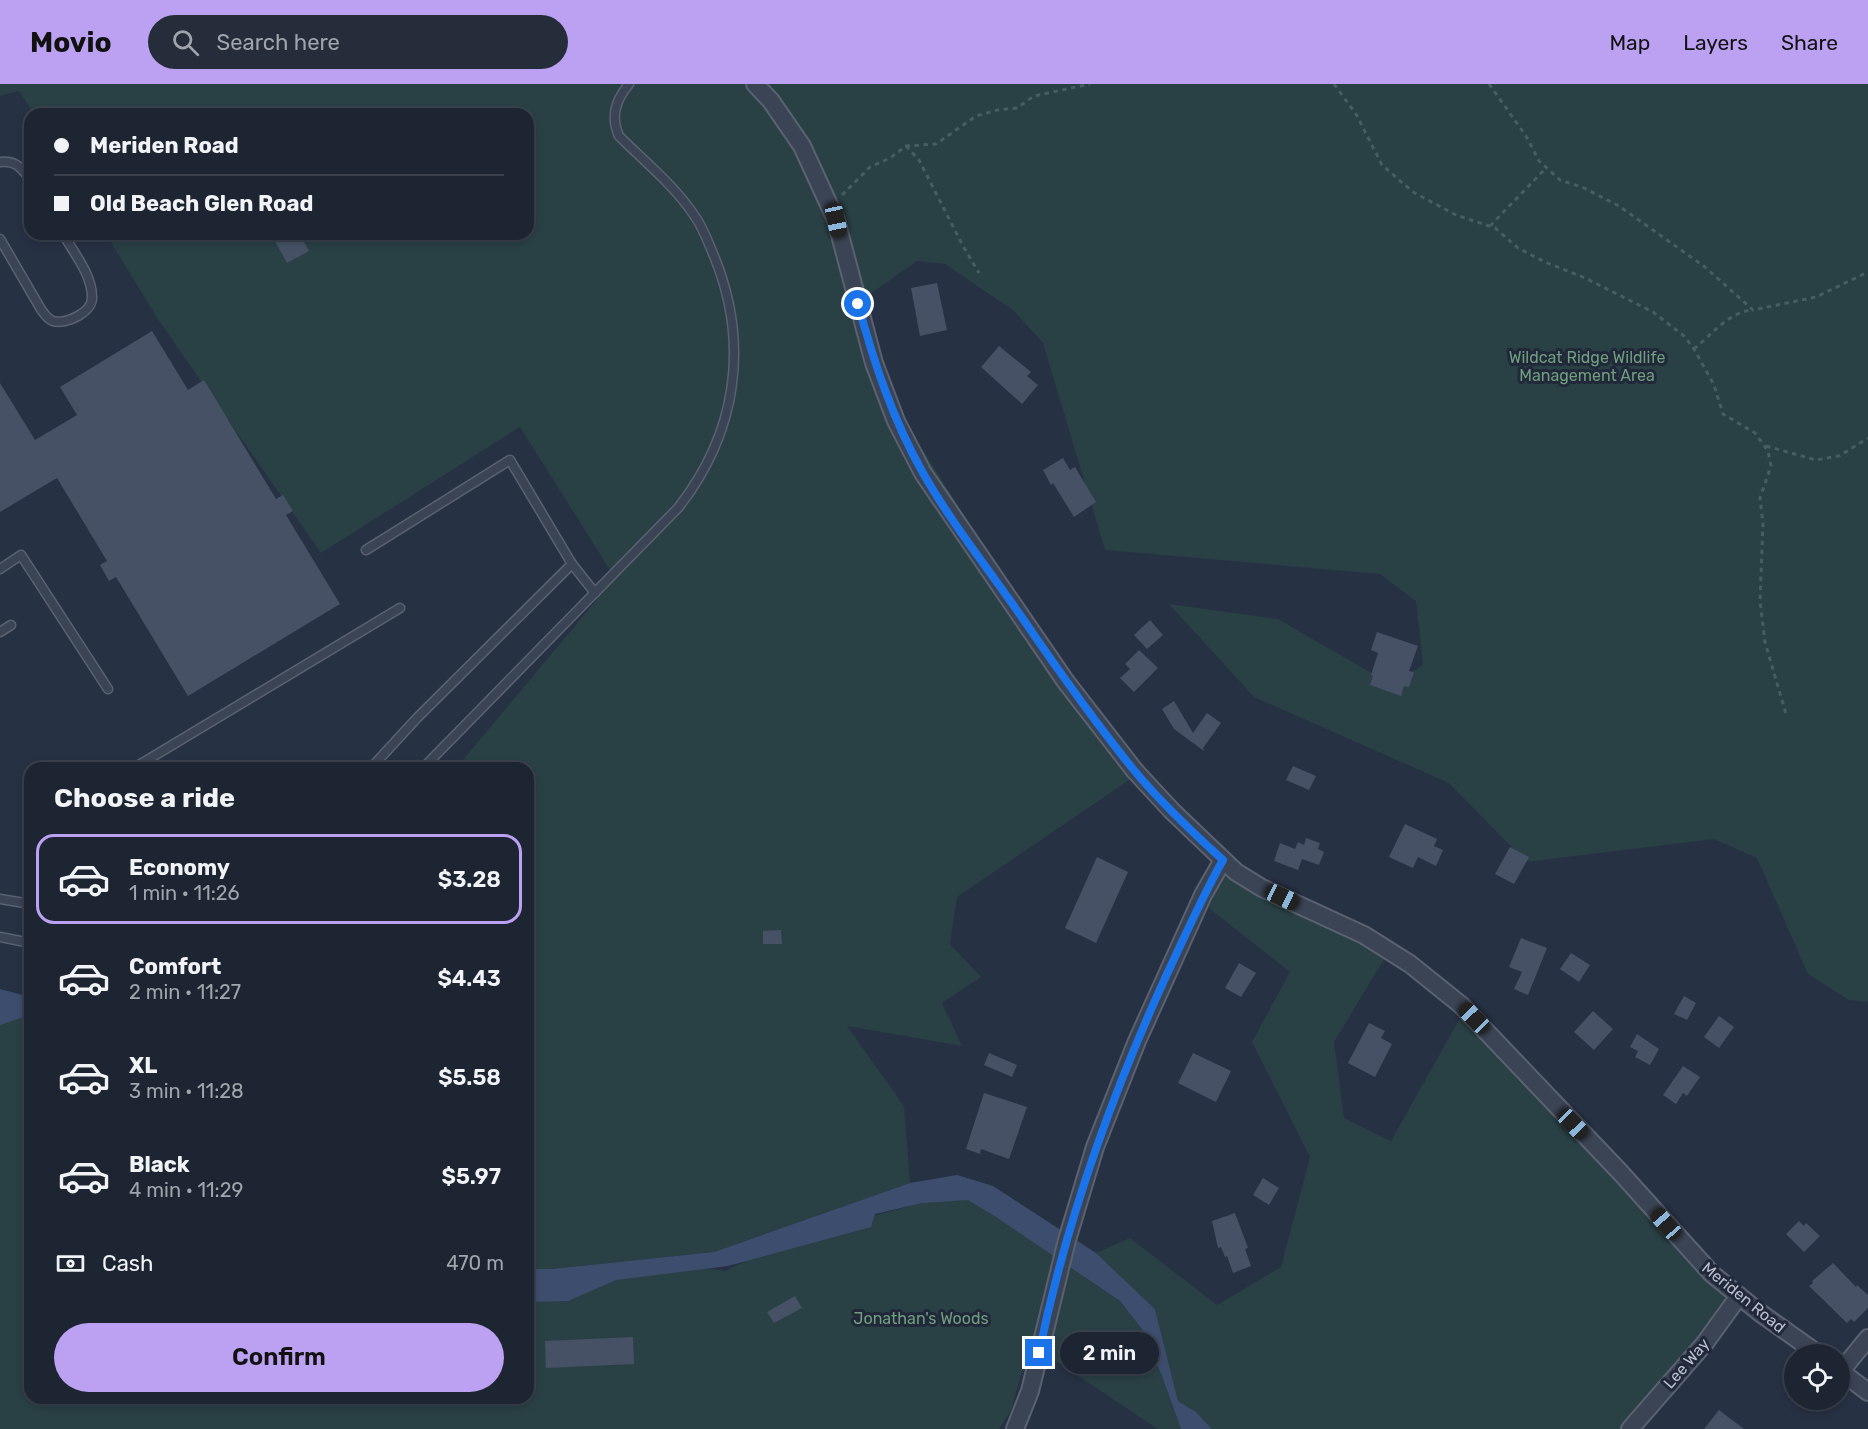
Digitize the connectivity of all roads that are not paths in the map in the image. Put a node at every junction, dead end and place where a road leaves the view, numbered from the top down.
1 (629, 84) edge
2 (755, 84) edge
3 (0, 162) edge
4 (24, 171) edge
5 (0, 239) edge
6 (66, 240) edge
7 (366, 550) dead end
8 (572, 564) junction
9 (0, 569) edge
10 (595, 592) junction
11 (400, 608) dead end
12 (11, 625) dead end
13 (0, 632) edge
14 (108, 688) dead end
15 (144, 762) edge
16 (376, 762) edge
17 (429, 762) edge
18 (1223, 860) junction
19 (0, 899) edge
20 (24, 903) edge
21 (0, 937) edge
22 (24, 942) edge
23 (1738, 1296) junction
24 (1868, 1338) edge
25 (1804, 1344) edge
26 (1850, 1359) edge
27 (1850, 1378) edge
28 (1868, 1392) edge
29 (1015, 1429) edge
30 (1630, 1429) edge

1 - 10 lane
2 - 18 street, Meriden Road
3 - 4 lane
5 - 6 lane
7 - 8 lane
8 - 10 lane
8 - 16 lane
9 - 14 lane
10 - 17 lane
11 - 15 lane
12 - 13 lane
18 - 23 street, Meriden Road
18 - 29 street
19 - 20 lane
21 - 22 lane
23 - 25 street, Meriden Road
23 - 30 street, Lee Way
24 - 26 street
27 - 28 street

